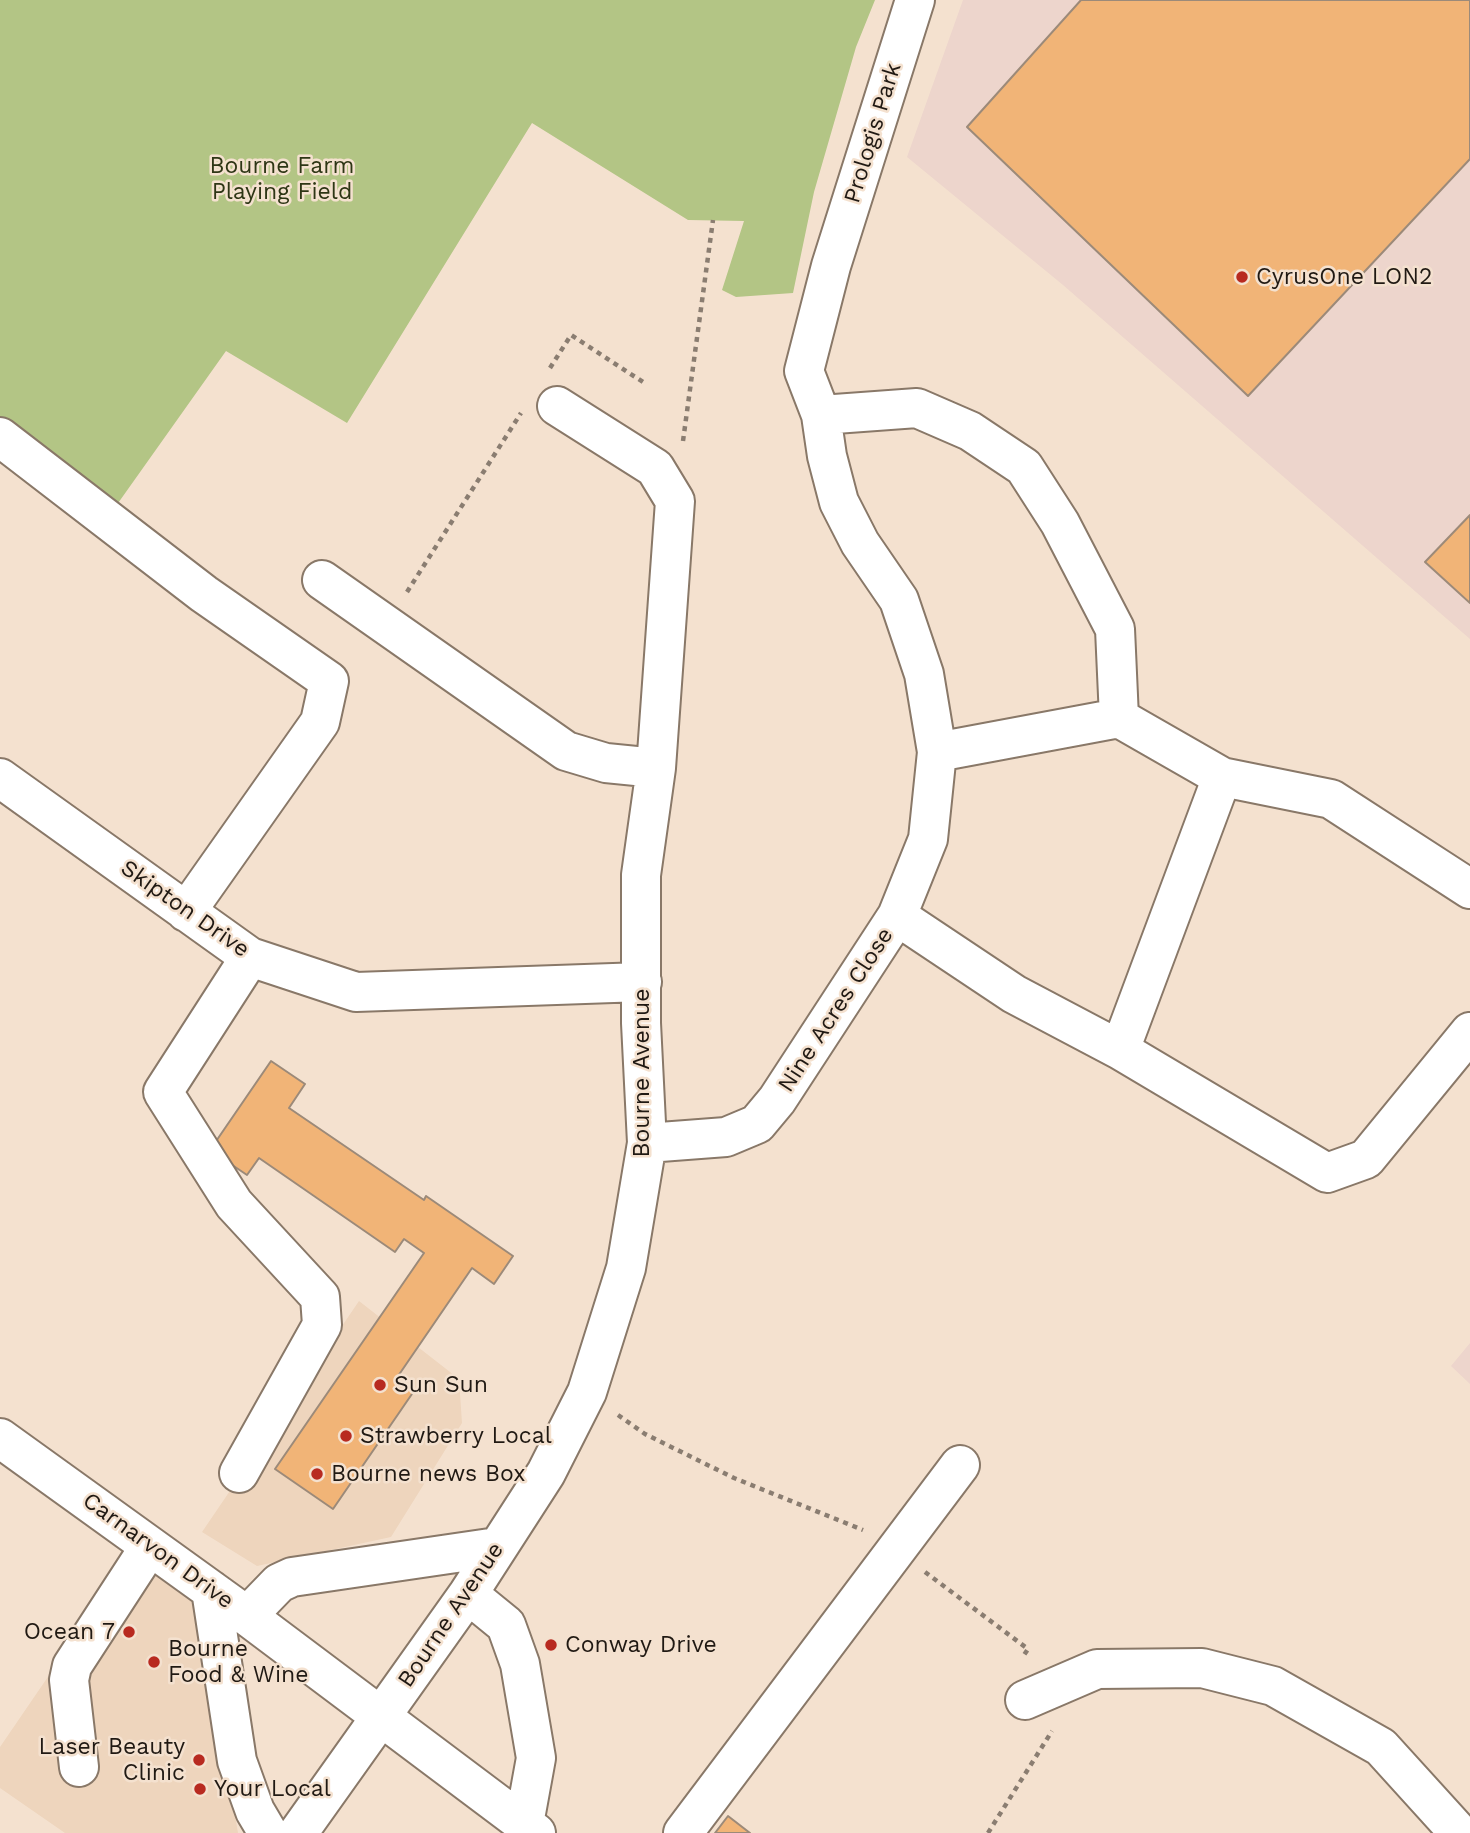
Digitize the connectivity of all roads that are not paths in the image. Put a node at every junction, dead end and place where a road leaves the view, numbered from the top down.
1 (915, 0) edge
2 (542, 405) road end
3 (821, 415) junction
4 (0, 437) edge
5 (322, 580) dead end
6 (1119, 718) junction
7 (656, 768) junction
8 (936, 768) junction
9 (1222, 777) junction
10 (0, 778) edge
11 (1470, 889) edge
12 (186, 912) junction
13 (897, 916) junction
14 (250, 957) junction
15 (642, 982) junction
16 (1470, 1032) edge
17 (1121, 1050) junction
18 (647, 1143) junction
19 (0, 1438) edge
20 (960, 1465) dead end
21 (239, 1473) dead end
22 (150, 1546) junction
23 (497, 1548) junction
24 (211, 1590) junction
25 (468, 1594) junction
26 (247, 1616) junction
27 (1025, 1700) dead end
28 (382, 1717) junction
29 (79, 1767) dead end
30 (519, 1830) edge
31 (268, 1833) edge
32 (298, 1833) edge
33 (684, 1833) edge
34 (1459, 1833) edge

1 - 3 street, Prologis Park
2 - 7 street, Bourne Avenue
3 - 6 street
3 - 8 street, Nine Acres Close
4 - 12 street
5 - 7 street
6 - 8 street
6 - 9 street
7 - 15 street, Bourne Avenue
8 - 13 street, Nine Acres Close
9 - 11 street
9 - 17 street
10 - 12 street, Skipton Drive
12 - 14 street, Skipton Drive
13 - 17 street
13 - 18 street, Nine Acres Close
14 - 15 street, Skipton Drive
14 - 21 street
15 - 18 street, Bourne Avenue
16 - 17 street
18 - 23 street, Bourne Avenue
19 - 22 street, Carnarvon Drive
20 - 33 street
22 - 24 street, Carnarvon Drive
22 - 29 street
23 - 25 street, Bourne Avenue
23 - 26 street
24 - 26 street, Carnarvon Drive
24 - 31 street
25 - 28 street, Bourne Avenue
25 - 30 street
26 - 28 street, Carnarvon Drive
27 - 34 street
28 - 30 street
28 - 32 street, Bourne Avenue

